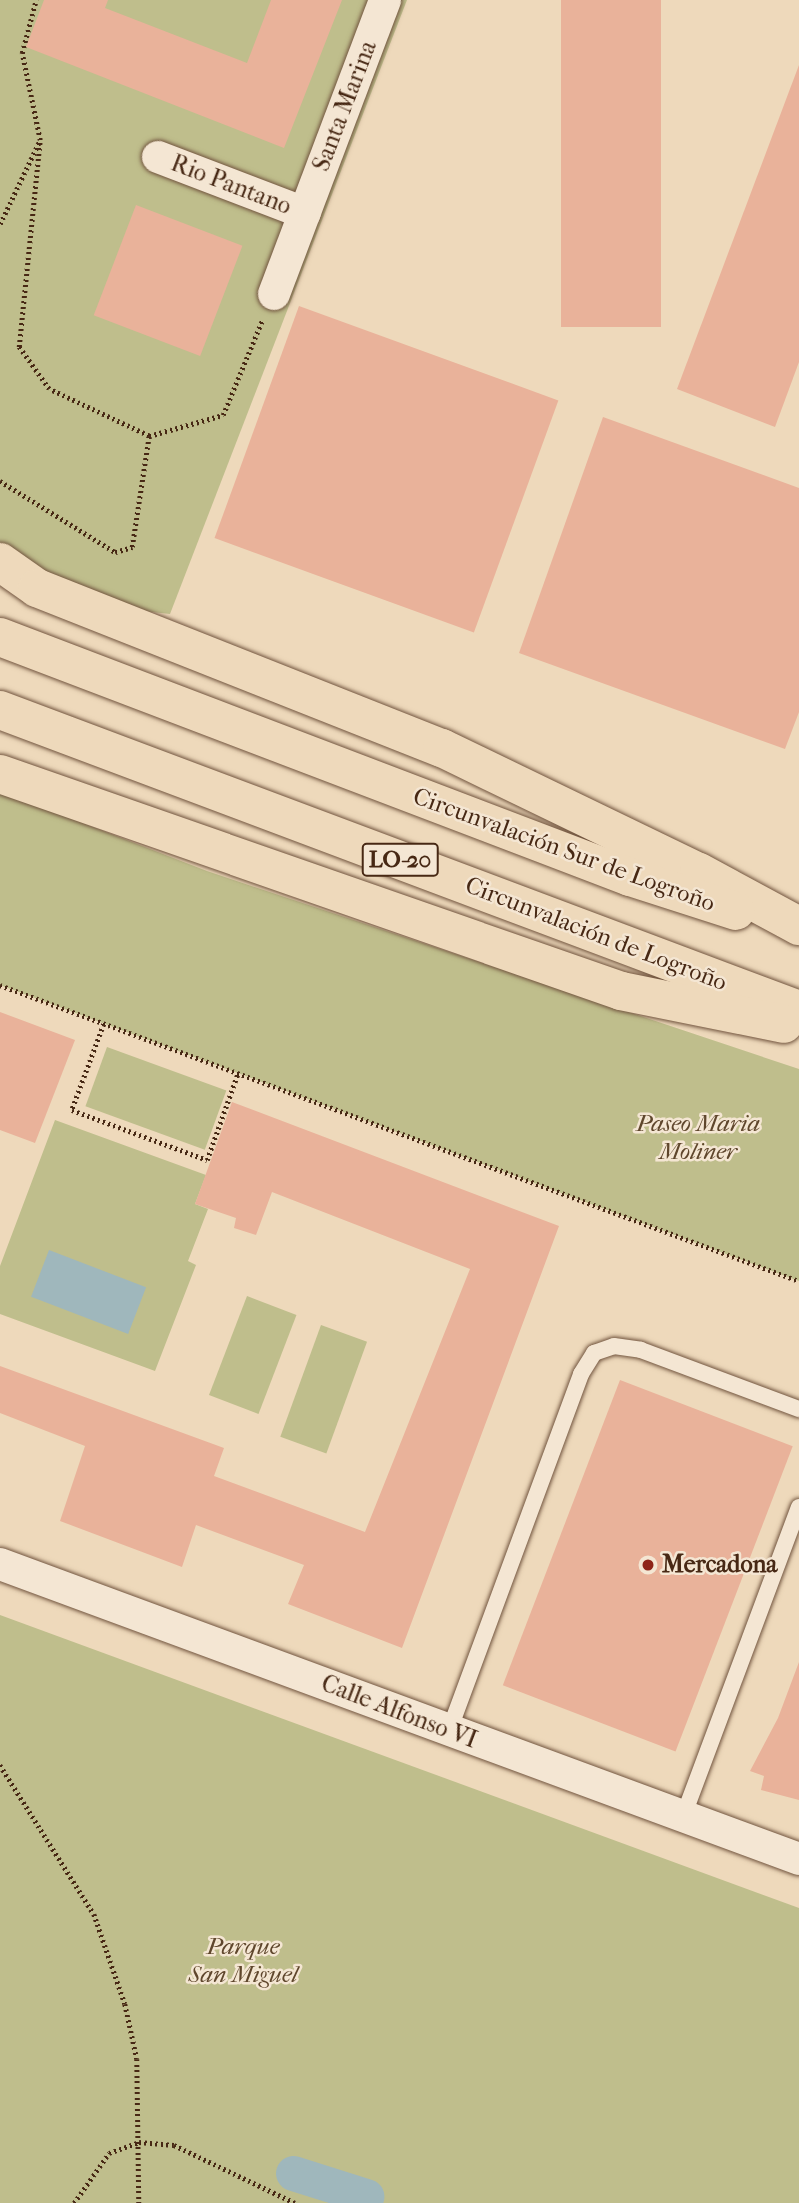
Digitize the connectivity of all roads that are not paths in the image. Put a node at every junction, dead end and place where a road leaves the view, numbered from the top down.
1 (385, 0) edge
2 (158, 157) dead end
3 (304, 213) junction
4 (274, 294) road end
5 (0, 562) edge
6 (0, 637) edge
7 (0, 710) edge
8 (0, 774) edge
9 (799, 926) edge
10 (799, 931) edge
11 (799, 1010) edge
12 (799, 1027) edge
13 (799, 1409) edge
14 (799, 1507) edge
15 (0, 1564) edge
16 (449, 1731) junction
17 (683, 1818) junction
18 (799, 1859) edge

1 - 3 street, Santa Marina
2 - 3 street, Rio Pantano
3 - 4 street, Santa Marina
5 - 9 highway
6 - 10 highway, Circunvalación Sur de Logroño / LO-20
7 - 11 highway, Circunvalación de Logroño / LO-20
8 - 12 highway
13 - 16 lane
14 - 17 lane
15 - 16 street, Calle Alfonso VI
16 - 17 street, Calle Alfonso VI
17 - 18 street, Calle Alfonso VI

